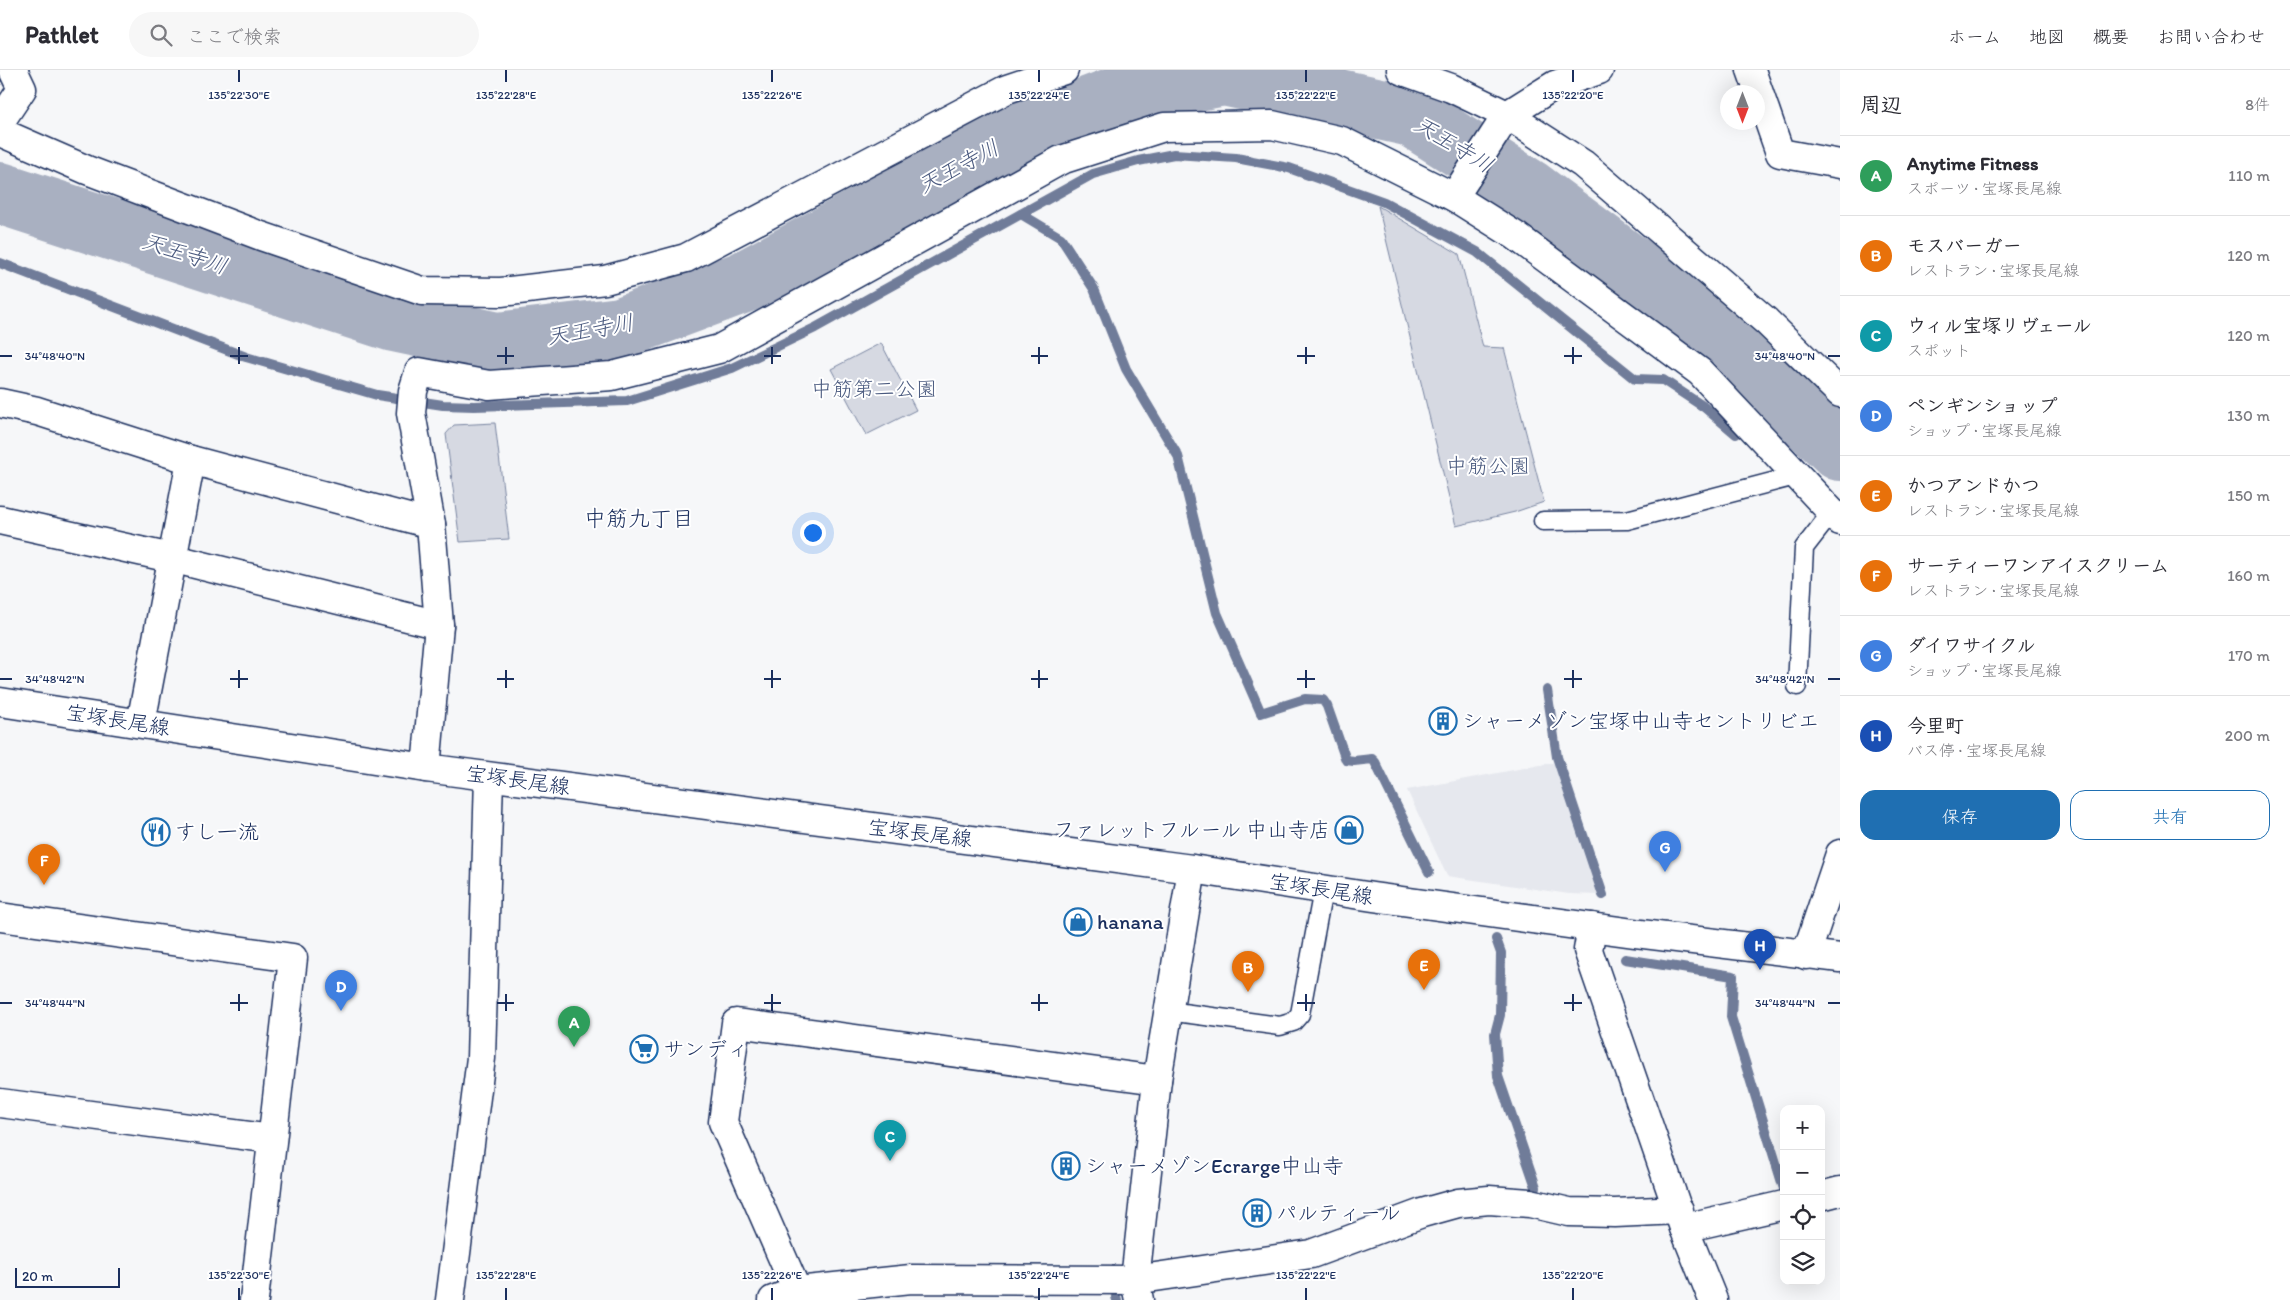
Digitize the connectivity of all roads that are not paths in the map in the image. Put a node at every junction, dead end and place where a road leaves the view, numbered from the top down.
1 (13, 70) edge
2 (1064, 70) edge
3 (1401, 70) edge
4 (1599, 70) edge
5 (1751, 70) edge
6 (0, 122) edge
7 (1502, 122) junction
8 (0, 132) edge
9 (1840, 164) edge
10 (1458, 190) junction
11 (1840, 393) edge
12 (0, 403) edge
13 (191, 460) junction
14 (1799, 476) junction
15 (1836, 516) edge
16 (0, 520) edge
17 (1543, 522) dead end
18 (431, 524) junction
19 (171, 558) junction
20 (439, 625) junction
21 (1797, 686) dead end
22 (0, 702) edge
23 (141, 723) junction
24 (426, 768) junction
25 (489, 777) junction
26 (1840, 854) edge
27 (1192, 869) junction
28 (1323, 890) junction
29 (0, 917) edge
30 (1592, 927) junction
31 (1806, 955) junction
32 (1840, 958) edge
33 (1168, 1011) junction
34 (1157, 1080) junction
35 (0, 1103) edge
36 (272, 1139) junction
37 (1840, 1191) edge
38 (1825, 1195) edge
39 (1780, 1206) edge
40 (1681, 1219) junction
41 (1137, 1290) edge
42 (785, 1295) edge
43 (254, 1300) edge
44 (450, 1300) edge
45 (1713, 1300) edge

1 - 6 street
2 - 8 street
3 - 7 street
4 - 7 street
5 - 9 street
7 - 10 street
7 - 11 street
10 - 14 street
10 - 18 street
12 - 13 street
13 - 18 street
13 - 19 street
14 - 15 street
14 - 17 lane
15 - 21 lane
16 - 19 street
18 - 20 street
19 - 20 street
19 - 23 street
20 - 24 street
22 - 23 street, 宝塚長尾線
23 - 24 street, 宝塚長尾線
24 - 25 street, 宝塚長尾線
25 - 27 street, 宝塚長尾線
25 - 44 street
26 - 31 street
27 - 28 street, 宝塚長尾線
27 - 33 street
28 - 30 street, 宝塚長尾線
28 - 33 lane
29 - 36 street
30 - 31 street, 宝塚長尾線
30 - 40 street
31 - 32 street, 宝塚長尾線
33 - 34 street
34 - 41 street
34 - 42 street
35 - 36 street
36 - 43 street
37 - 38 street
39 - 40 street
40 - 41 street
40 - 45 street
41 - 42 street

